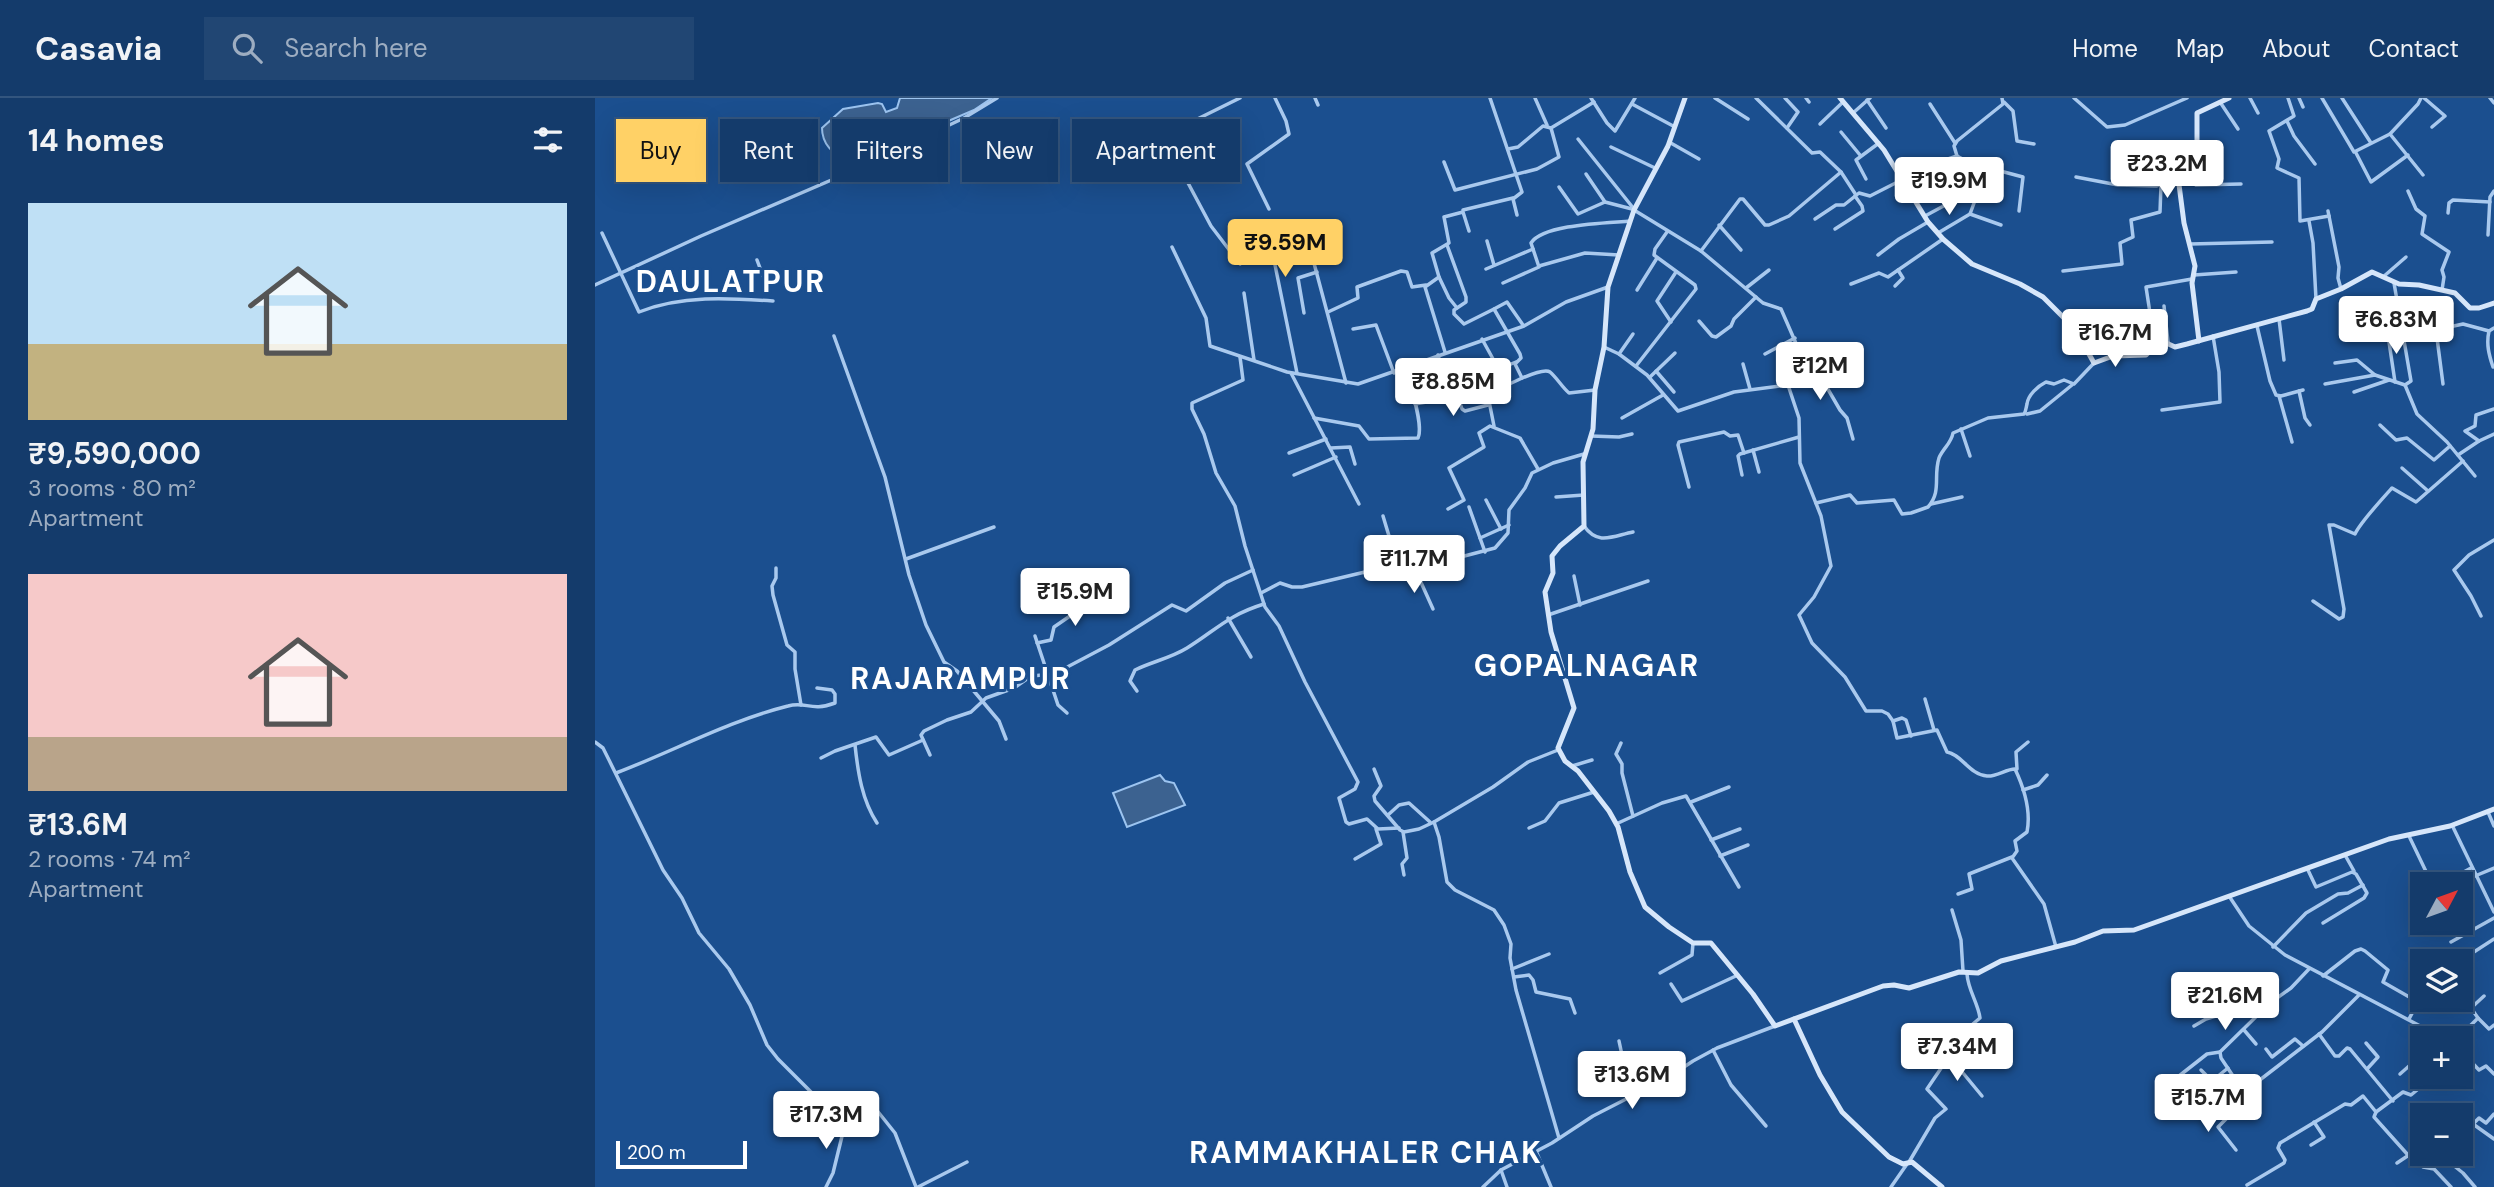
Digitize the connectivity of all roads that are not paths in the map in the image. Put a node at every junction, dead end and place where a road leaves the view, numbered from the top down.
1 (997, 98) edge
2 (1240, 98) edge
3 (1275, 98) edge
4 (1315, 98) edge
5 (1490, 98) edge
6 (1535, 98) edge
7 (1635, 98) edge
8 (1685, 98) edge
9 (1715, 98) edge
10 (1756, 98) edge
11 (1785, 98) edge
12 (2074, 98) edge
13 (2187, 98) edge
14 (2229, 98) edge
15 (2250, 98) edge
16 (2288, 98) edge
17 (2299, 98) edge
18 (2322, 98) edge
19 (2342, 98) edge
20 (2423, 98) edge
21 (2490, 98) edge
22 (1868, 99) edge
23 (1592, 100) edge
24 (1841, 100) edge
25 (2003, 100) edge
26 (2220, 102) junction
27 (2494, 103) edge
28 (1632, 104) junction
29 (1930, 104) dead end
30 (1318, 105) dead end
31 (2303, 107) dead end
32 (1853, 113) junction
33 (2258, 113) dead end
34 (1748, 118) dead end
35 (2287, 121) junction
36 (1820, 124) dead end
37 (1549, 127) junction
38 (1675, 127) junction
39 (2432, 127) dead end
40 (1787, 128) junction
41 (1886, 128) dead end
42 (2238, 129) dead end
43 (1841, 132) dead end
44 (2390, 134) junction
45 (1579, 139) dead end
46 (1669, 142) junction
47 (1879, 143) junction
48 (1955, 143) junction
49 (2034, 144) dead end
50 (2372, 144) junction
51 (1611, 147) dead end
52 (1508, 149) junction
53 (2356, 152) junction
54 (1860, 155) junction
55 (2408, 155) junction
56 (1957, 156) junction
57 (1699, 159) dead end
58 (1444, 162) dead end
59 (1970, 163) junction
60 (2315, 163) dead end
61 (1655, 168) junction
62 (2191, 169) junction
63 (1840, 172) junction
64 (2181, 172) junction
65 (1586, 174) dead end
66 (1516, 175) junction
67 (2423, 175) dead end
68 (2076, 177) dead end
69 (1903, 178) junction
70 (1866, 179) dead end
71 (2241, 184) dead end
72 (2161, 185) junction
73 (1559, 187) dead end
74 (2408, 191) dead end
75 (2494, 191) edge
76 (1856, 196) junction
77 (1962, 196) dead end
78 (1988, 196) dead end
79 (1914, 197) junction
80 (1514, 198) junction
81 (1605, 202) junction
82 (2490, 202) junction
83 (1269, 209) dead end
84 (1634, 210) junction
85 (1461, 211) junction
86 (2019, 211) dead end
87 (2448, 213) dead end
88 (1971, 214) junction
89 (1517, 215) dead end
90 (1815, 219) dead end
91 (1926, 219) junction
92 (1630, 221) junction
93 (2309, 221) junction
94 (1720, 225) junction
95 (2001, 225) dead end
96 (1835, 229) dead end
97 (1469, 231) dead end
98 (1667, 231) junction
99 (602, 233) dead end
100 (1938, 233) junction
101 (2488, 235) dead end
102 (1943, 239) junction
103 (1487, 241) dead end
104 (2272, 242) dead end
105 (2190, 244) junction
106 (1447, 245) junction
107 (1172, 247) dead end
108 (1533, 249) junction
109 (1741, 250) dead end
110 (1701, 251) junction
111 (1619, 255) junction
112 (1878, 256) dead end
113 (2406, 257) dead end
114 (1657, 258) junction
115 (757, 260) dead end
116 (1240, 264) dead end
117 (1494, 265) junction
118 (1539, 266) junction
119 (1486, 269) dead end
120 (1769, 270) dead end
121 (1898, 270) junction
122 (2063, 271) dead end
123 (1317, 272) junction
124 (1676, 272) junction
125 (2236, 272) dead end
126 (620, 273) junction
127 (762, 276) dead end
128 (1439, 277) junction
129 (2193, 277) junction
130 (2383, 277) junction
131 (1503, 283) dead end
132 (2395, 283) junction
133 (1851, 284) dead end
134 (595, 285) edge
135 (1426, 285) junction
136 (1895, 286) dead end
137 (1608, 288) junction
138 (1746, 288) junction
139 (2341, 289) junction
140 (1637, 290) dead end
141 (2442, 290) junction
142 (1244, 293) dead end
143 (1756, 297) junction
144 (2316, 299) junction
145 (773, 301) dead end
146 (2494, 303) edge
147 (2164, 306) dead end
148 (1457, 308) junction
149 (1494, 309) junction
150 (1328, 312) junction
151 (1304, 313) dead end
152 (2150, 313) dead end
153 (2279, 319) junction
154 (2401, 319) junction
155 (1699, 321) dead end
156 (1671, 322) junction
157 (1524, 326) junction
158 (2257, 326) junction
159 (2369, 327) dead end
160 (1353, 329) dead end
161 (2491, 330) edge
162 (1508, 331) junction
163 (1633, 334) dead end
164 (834, 336) dead end
165 (2213, 337) junction
166 (1795, 338) junction
167 (1482, 339) junction
168 (2199, 341) junction
169 (2389, 342) dead end
170 (2168, 344) junction
171 (1604, 347) junction
172 (1445, 352) junction
173 (1675, 353) dead end
174 (1619, 354) junction
175 (1765, 354) dead end
176 (1438, 355) junction
177 (1240, 357) junction
178 (1796, 357) junction
179 (1254, 360) junction
180 (2284, 360) dead end
181 (1516, 362) junction
182 (2094, 363) junction
183 (2335, 363) dead end
184 (1743, 364) dead end
185 (1636, 366) junction
186 (2493, 367) edge
187 (1498, 368) junction
188 (1405, 369) junction
189 (1656, 371) junction
190 (1291, 373) junction
191 (1297, 373) junction
192 (1394, 373) junction
193 (2375, 375) junction
194 (1650, 377) junction
195 (1522, 378) junction
196 (2389, 380) junction
197 (2395, 382) junction
198 (1346, 383) junction
199 (2443, 383) dead end
200 (2325, 384) dead end
201 (1788, 385) junction
202 (2072, 385) junction
203 (2405, 385) junction
204 (1750, 389) junction
205 (1595, 390) junction
206 (1473, 391) junction
207 (1674, 391) dead end
208 (2354, 392) dead end
209 (1663, 395) junction
210 (2279, 396) junction
211 (1458, 397) junction
212 (1450, 398) junction
213 (1487, 399) junction
214 (1415, 404) junction
215 (1488, 405) junction
216 (2494, 409) edge
217 (2162, 410) dead end
218 (2025, 414) junction
219 (1314, 418) junction
220 (1622, 418) dead end
221 (2309, 425) dead end
222 (2380, 425) dead end
223 (1494, 426) junction
224 (1961, 429) junction
225 (1632, 434) dead end
226 (2494, 435) edge
227 (1591, 436) junction
228 (1799, 437) junction
229 (1326, 439) junction
230 (1853, 439) dead end
231 (2479, 441) junction
232 (2292, 442) dead end
233 (2450, 446) junction
234 (1331, 448) junction
235 (1753, 450) junction
236 (1289, 453) dead end
237 (1744, 453) junction
238 (1584, 454) junction
239 (2458, 455) junction
240 (1969, 456) dead end
241 (1336, 457) junction
242 (2462, 461) junction
243 (1355, 464) dead end
244 (2402, 468) dead end
245 (1538, 469) junction
246 (1759, 472) dead end
247 (1294, 475) dead end
248 (1742, 475) dead end
249 (2475, 476) dead end
250 (1689, 487) dead end
251 (2428, 491) junction
252 (1584, 495) junction
253 (1556, 497) dead end
254 (1962, 497) dead end
255 (1486, 500) dead end
256 (1816, 503) junction
257 (1359, 504) dead end
258 (1931, 504) junction
259 (1469, 507) dead end
260 (1448, 509) dead end
261 (1383, 516) dead end
262 (1509, 525) junction
263 (1584, 526) junction
264 (994, 527) dead end
265 (1501, 529) junction
266 (1633, 531) dead end
267 (1480, 538) junction
268 (2494, 540) edge
269 (1485, 552) junction
270 (906, 559) junction
271 (1398, 566) junction
272 (776, 568) dead end
273 (1253, 570) junction
274 (1417, 570) junction
275 (1574, 576) dead end
276 (1648, 581) dead end
277 (1103, 585) dead end
278 (1264, 592) junction
279 (2313, 601) dead end
280 (1264, 604) junction
281 (1580, 605) junction
282 (1433, 609) dead end
283 (1548, 615) junction
284 (2481, 616) dead end
285 (1228, 618) junction
286 (1035, 636) dead end
287 (1037, 643) junction
288 (1251, 657) dead end
289 (1047, 675) junction
290 (817, 688) dead end
291 (1137, 691) dead end
292 (1925, 699) dead end
293 (982, 702) junction
294 (801, 705) junction
295 (1067, 713) dead end
296 (1893, 721) junction
297 (1934, 730) junction
298 (1911, 736) junction
299 (1006, 739) dead end
300 (923, 740) junction
301 (595, 742) edge
302 (2028, 742) dead end
303 (1621, 743) dead end
304 (855, 745) junction
305 (1558, 750) junction
306 (930, 755) dead end
307 (821, 758) dead end
308 (1592, 760) dead end
309 (1572, 766) junction
310 (1374, 769) dead end
311 (2017, 771) junction
312 (616, 773) junction
313 (2047, 775) dead end
314 (1729, 787) dead end
315 (2023, 790) junction
316 (1596, 792) junction
317 (1691, 802) junction
318 (2491, 811) edge
319 (1388, 815) junction
320 (1633, 816) junction
321 (1432, 822) junction
322 (877, 823) dead end
323 (1616, 824) junction
324 (2452, 825) junction
325 (2494, 826) edge
326 (1529, 828) dead end
327 (1376, 829) junction
328 (1740, 829) dead end
329 (1401, 830) junction
330 (2408, 834) junction
331 (1711, 840) junction
332 (1748, 845) dead end
333 (2345, 855) junction
334 (1720, 856) junction
335 (2012, 857) junction
336 (1355, 859) dead end
337 (2307, 868) junction
338 (2471, 868) junction
339 (2494, 868) edge
340 (2425, 872) edge
341 (2464, 872) edge
342 (2354, 873) junction
343 (1403, 875) dead end
344 (2475, 876) junction
345 (2363, 885) junction
346 (1739, 887) dead end
347 (1958, 894) dead end
348 (2229, 896) junction
349 (1952, 910) dead end
350 (2494, 912) edge
351 (2494, 918) edge
352 (2323, 923) dead end
353 (2494, 939) edge
354 (2451, 942) dead end
355 (1693, 943) junction
356 (2056, 947) junction
357 (2273, 947) junction
358 (2473, 953) edge
359 (1549, 954) dead end
360 (1512, 969) junction
361 (2309, 969) junction
362 (1660, 973) dead end
363 (1965, 974) junction
364 (1738, 975) junction
365 (2323, 976) junction
366 (1514, 977) junction
367 (2240, 980) dead end
368 (2218, 982) dead end
369 (1671, 984) dead end
370 (2248, 989) junction
371 (2359, 995) junction
372 (2484, 996) dead end
373 (2235, 1002) junction
374 (2267, 1006) junction
375 (1575, 1013) dead end
376 (2478, 1018) junction
377 (1794, 1019) junction
378 (2409, 1019) junction
379 (1775, 1026) junction
380 (2422, 1026) edge
381 (2470, 1026) edge
382 (2494, 1026) edge
383 (2195, 1027) dead end
384 (2244, 1030) junction
385 (2319, 1034) junction
386 (1619, 1041) dead end
387 (2366, 1043) dead end
388 (2256, 1044) dead end
389 (2303, 1046) junction
390 (2266, 1049) dead end
391 (1713, 1050) junction
392 (2220, 1052) junction
393 (1949, 1056) junction
394 (2473, 1063) edge
395 (2410, 1065) edge
396 (2228, 1068) junction
397 (2367, 1069) junction
398 (2201, 1070) dead end
399 (2400, 1074) dead end
400 (2494, 1074) edge
401 (2179, 1076) dead end
402 (2241, 1088) junction
403 (2417, 1089) edge
404 (1982, 1096) dead end
405 (1629, 1098) junction
406 (2216, 1101) junction
407 (2393, 1101) junction
408 (2376, 1112) junction
409 (2494, 1114) edge
410 (2197, 1116) dead end
411 (2314, 1122) junction
412 (845, 1124) junction
413 (2473, 1124) joint
414 (1766, 1126) dead end
415 (1559, 1138) junction
416 (2494, 1139) edge
417 (2311, 1145) dead end
418 (2236, 1150) dead end
419 (1536, 1151) junction
420 (2408, 1155) junction
421 (967, 1162) dead end
422 (1908, 1163) junction
423 (2397, 1163) dead end
424 (2455, 1166) edge
425 (1501, 1170) junction
426 (2247, 1185) dead end
427 (826, 1187) edge
428 (917, 1187) edge
429 (1483, 1187) edge
430 (1507, 1187) edge
431 (1551, 1187) edge
432 (1891, 1187) edge
433 (1942, 1187) edge
434 (2451, 1187) edge
435 (2475, 1187) edge

1 - 126 street
2 - 116 street
3 - 83 street
4 - 30 street
5 - 52 street
6 - 37 street
7 - 28 street
8 - 38 street
9 - 34 street
10 - 40 street
11 - 40 street
12 - 13 street
14 - 26 street
15 - 33 street
16 - 35 street
17 - 31 street
18 - 53 street
19 - 50 street
20 - 39 street
20 - 44 street
21 - 27 street
22 - 32 street
22 - 41 street
23 - 28 street
23 - 37 street
24 - 32 street
24 - 36 street
25 - 48 street
25 - 49 street
26 - 42 street
26 - 62 street
28 - 38 street
29 - 48 street
32 - 47 street
35 - 60 street
35 - 93 street
37 - 52 street
37 - 66 street
38 - 46 street
40 - 63 street
43 - 54 street
44 - 50 street
44 - 55 street
45 - 84 street
46 - 57 street
46 - 61 street
47 - 54 street
47 - 69 street
48 - 56 street
50 - 53 street
51 - 61 street
52 - 66 street
53 - 55 street
54 - 70 street
55 - 67 street
56 - 59 street
56 - 69 street
58 - 66 street
59 - 79 street
59 - 86 street
61 - 84 street
62 - 64 street
62 - 71 street
63 - 76 street
63 - 94 street
64 - 72 street
64 - 105 street
65 - 81 street
66 - 80 street
68 - 72 street
69 - 76 street
69 - 79 street
72 - 122 street
73 - 81 street
74 - 141 street
75 - 82 street
76 - 90 street
76 - 96 street
77 - 91 street
78 - 88 street
79 - 91 street
80 - 85 street
80 - 89 street
81 - 84 street
82 - 87 street
82 - 101 street
84 - 92 street
84 - 98 street
85 - 97 street
85 - 106 street
88 - 95 street
88 - 100 street
91 - 100 street
91 - 112 street
92 - 108 street
92 - 111 street
93 - 139 street
93 - 144 street
94 - 109 street
94 - 110 street
98 - 110 street
98 - 114 street
99 - 126 street
100 - 102 street
102 - 121 street
102 - 182 street
103 - 117 street
104 - 105 street
105 - 129 street
106 - 128 street
106 - 148 street
107 - 177 street
108 - 117 street
108 - 118 street
110 - 138 street
111 - 118 street
111 - 137 street
113 - 130 street
114 - 124 street
114 - 140 street
115 - 127 street
117 - 119 street
118 - 131 street
120 - 138 street
121 - 133 street
121 - 136 street
123 - 150 street
123 - 151 street
123 - 191 street
124 - 156 street
124 - 156 street
125 - 129 street
126 - 134 street
126 - 145 street
128 - 135 street
128 - 148 street
129 - 152 street
129 - 168 street
130 - 132 street
130 - 139 street
132 - 141 street
132 - 154 street
135 - 150 street
135 - 172 street
137 - 157 street
137 - 171 street
138 - 143 street
139 - 144 street
141 - 146 street
142 - 179 street
143 - 155 street
143 - 166 street
144 - 153 street
147 - 170 street
148 - 149 street
149 - 157 street
149 - 162 street
150 - 198 street
153 - 158 street
153 - 180 street
154 - 159 street
154 - 203 street
156 - 185 street
157 - 162 street
158 - 165 street
158 - 210 street
160 - 192 street
161 - 186 street
161 - 199 street
162 - 167 street
162 - 181 street
163 - 174 street
164 - 270 street
165 - 168 street
165 - 217 street
166 - 175 street
166 - 178 street
167 - 172 street
167 - 187 street
168 - 170 street
169 - 197 street
170 - 182 street
171 - 174 street
171 - 205 street
172 - 176 street
173 - 189 street
174 - 185 street
176 - 188 street
176 - 212 street
177 - 179 street
177 - 273 street
178 - 201 street
178 - 230 street
179 - 190 street
181 - 187 street
181 - 195 street
182 - 202 street
183 - 193 street
184 - 204 street
185 - 194 street
187 - 206 street
188 - 192 street
188 - 214 street
189 - 194 street
189 - 207 street
190 - 191 street
190 - 219 street
191 - 198 street
192 - 198 street
193 - 196 street
193 - 200 street
194 - 209 street
195 - 205 street
195 - 213 street
196 - 197 street
196 - 208 street
197 - 203 street
201 - 204 street
201 - 228 street
202 - 218 street
202 - 218 street
203 - 233 street
204 - 209 street
205 - 227 street
206 - 211 street
206 - 213 street
209 - 220 street
210 - 221 street
210 - 232 street
211 - 212 street
211 - 215 street
212 - 214 street
213 - 215 street
214 - 219 street
215 - 223 street
216 - 231 street
218 - 224 street
219 - 229 street
222 - 233 street
223 - 245 street
223 - 260 street
224 - 240 street
224 - 258 street
225 - 227 street
226 - 231 street
227 - 238 street
228 - 235 street
228 - 256 street
229 - 234 street
229 - 236 street
231 - 239 street
233 - 239 street
234 - 241 street
234 - 243 street
235 - 237 street
235 - 246 street
237 - 248 street
237 - 250 street
238 - 245 street
238 - 252 street
239 - 242 street
241 - 247 street
241 - 257 street
242 - 249 street
242 - 251 street
244 - 251 street
245 - 262 street
251 - 279 street
252 - 253 street
252 - 263 street
254 - 258 street
255 - 265 street
256 - 258 street
256 - 296 street
259 - 267 street
261 - 271 street
262 - 265 street
262 - 269 street
263 - 266 street
263 - 283 street
264 - 270 street
265 - 267 street
267 - 269 street
268 - 284 street
269 - 274 street
270 - 293 street
271 - 274 street
271 - 278 street
272 - 294 street
273 - 278 street
273 - 289 street
274 - 282 street
275 - 281 street
276 - 281 street
277 - 287 street
278 - 280 street
280 - 285 street
280 - 327 street
281 - 283 street
283 - 305 street
285 - 288 street
285 - 291 street
286 - 287 street
287 - 289 street
289 - 293 street
289 - 295 street
290 - 294 street
292 - 297 street
293 - 299 street
293 - 300 street
294 - 312 street
296 - 298 street
296 - 298 street
297 - 298 street
297 - 311 street
300 - 304 street
300 - 306 street
301 - 312 street
302 - 311 street
303 - 320 street
304 - 307 street
304 - 322 street
305 - 309 street
305 - 321 street
308 - 309 street
309 - 316 street
310 - 319 street
311 - 315 street
312 - 412 street
313 - 315 street
314 - 317 street
315 - 335 street
316 - 323 street
316 - 326 street
317 - 320 street
317 - 331 street
318 - 324 street
318 - 325 street
319 - 321 street
319 - 329 street
320 - 323 street
321 - 329 street
321 - 360 street
323 - 355 street
324 - 330 street
324 - 338 street
327 - 329 street
327 - 336 street
328 - 331 street
329 - 343 street
330 - 333 street
330 - 340 street
331 - 334 street
332 - 334 street
333 - 337 street
333 - 342 street
334 - 346 street
335 - 347 street
335 - 356 street
337 - 342 street
337 - 348 street
338 - 341 street
338 - 344 street
339 - 344 street
342 - 345 street
344 - 350 street
345 - 352 street
345 - 357 street
348 - 356 street
348 - 357 street
349 - 363 street
351 - 354 street
353 - 358 street
355 - 362 street
355 - 364 street
356 - 363 street
357 - 361 street
359 - 360 street
360 - 366 street
361 - 365 street
361 - 374 street
363 - 377 street
363 - 393 street
364 - 369 street
364 - 379 street
365 - 371 street
365 - 378 street
366 - 375 street
366 - 415 street
367 - 370 street
368 - 373 street
370 - 373 street
370 - 374 street
371 - 378 street
371 - 385 street
372 - 376 street
373 - 383 street
374 - 384 street
376 - 381 street
376 - 382 street
377 - 379 street
377 - 422 street
378 - 380 street
379 - 391 street
384 - 388 street
384 - 392 street
385 - 389 street
385 - 397 street
386 - 405 street
387 - 397 street
389 - 390 street
389 - 402 street
391 - 405 street
391 - 414 street
392 - 396 street
392 - 401 street
393 - 404 street
393 - 422 street
394 - 400 street
395 - 399 street
396 - 398 street
396 - 402 street
397 - 407 street
402 - 406 street
403 - 407 street
405 - 415 street
406 - 410 street
406 - 418 street
407 - 408 street
408 - 411 street
408 - 420 street
409 - 413 street
411 - 417 street
411 - 426 street
412 - 427 street
412 - 428 street
413 - 416 street
415 - 419 street
419 - 425 street
419 - 431 street
420 - 423 street
420 - 434 street
421 - 428 street
422 - 432 street
422 - 433 street
424 - 435 street
425 - 429 street
425 - 430 street

